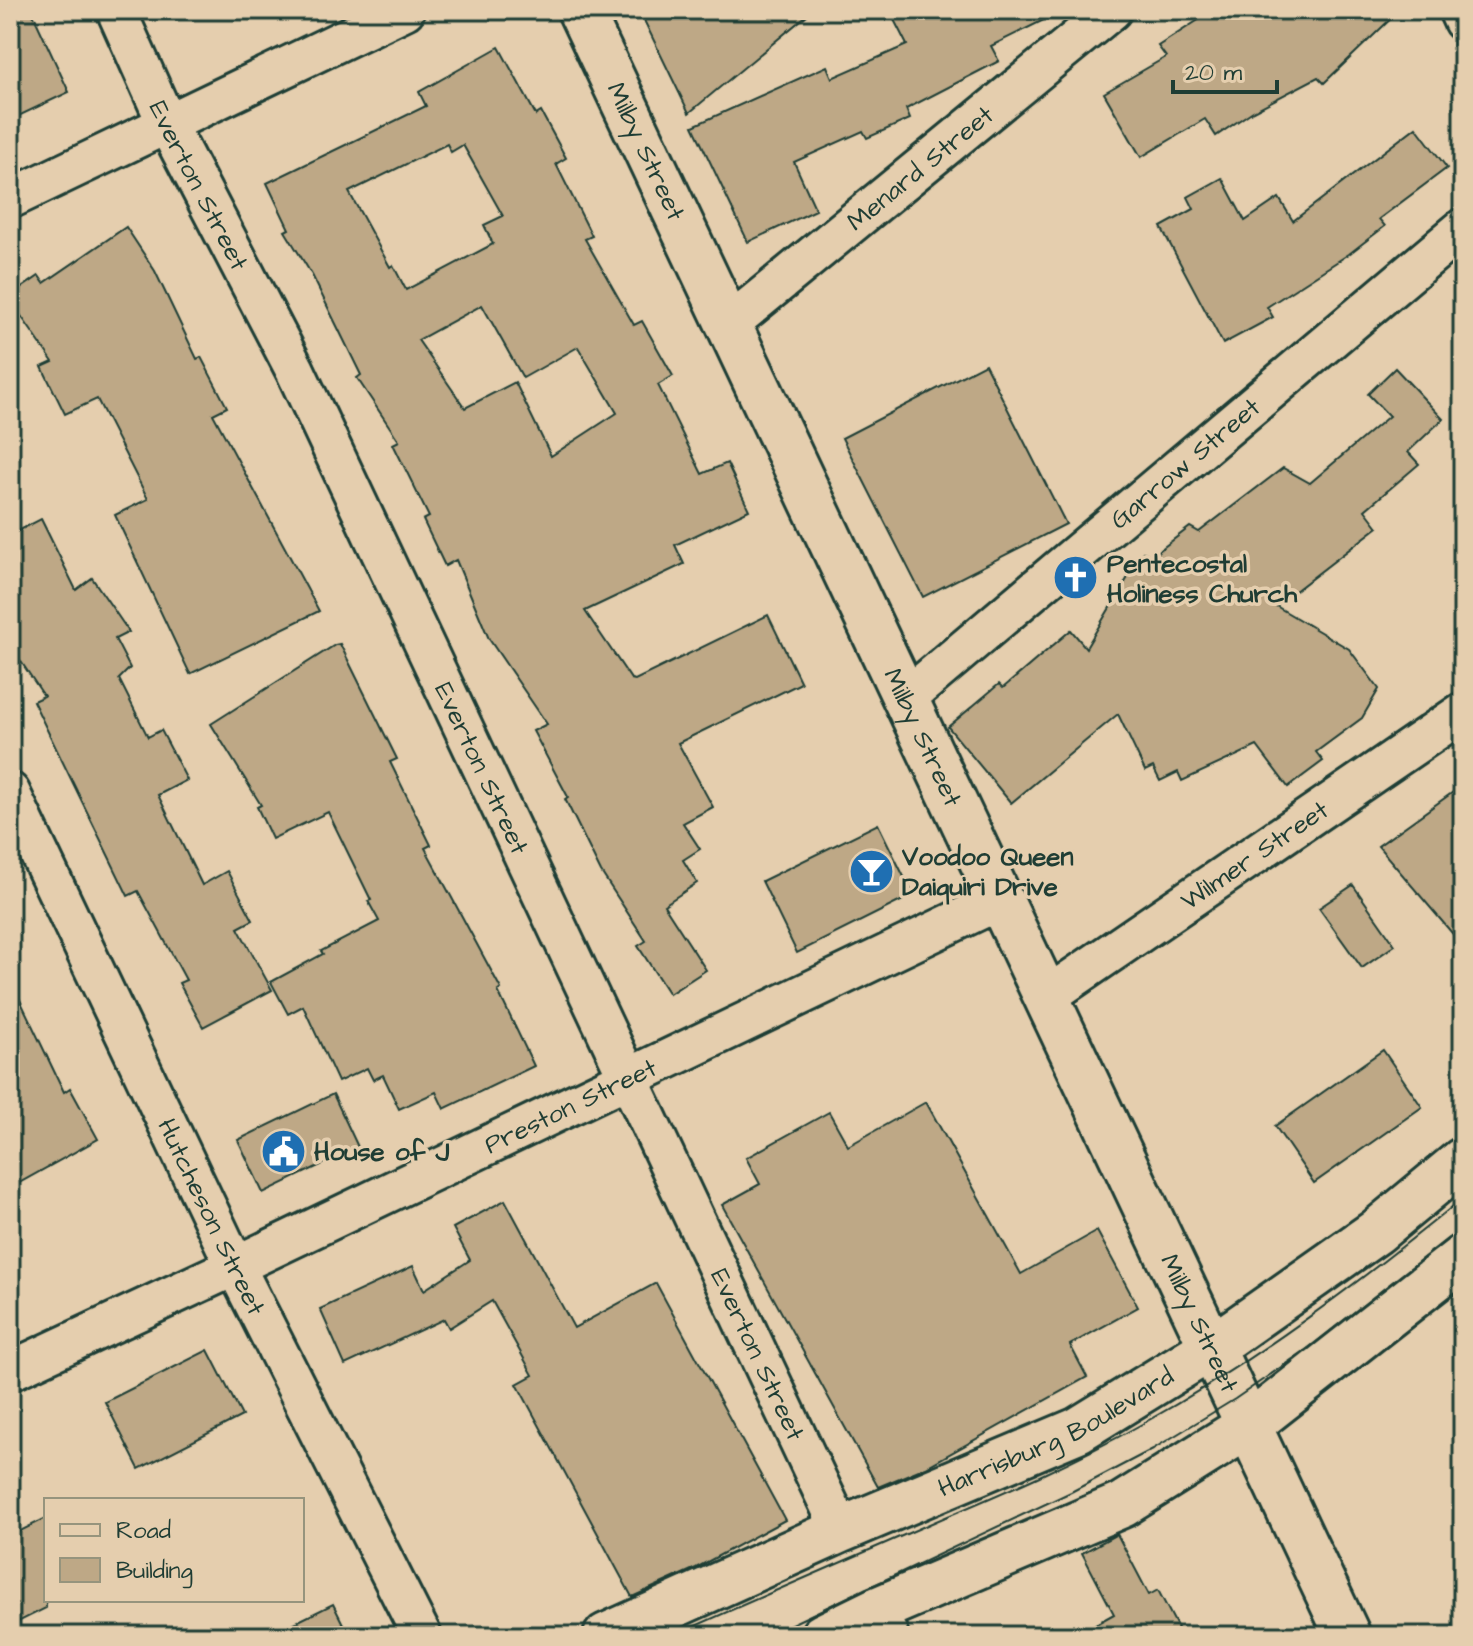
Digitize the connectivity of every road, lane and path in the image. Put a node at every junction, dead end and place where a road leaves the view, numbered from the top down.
1 (116, 10) edge
2 (405, 10) edge
3 (580, 10) edge
4 (1112, 10) edge
5 (1458, 10) edge
6 (1463, 21) edge
7 (167, 124) junction
8 (10, 199) edge
9 (1463, 228) edge
10 (728, 325) junction
11 (905, 699) junction
12 (1463, 712) edge
13 (10, 792) edge
14 (1000, 900) junction
15 (1046, 997) junction
16 (630, 1077) junction
17 (1463, 1160) edge
18 (1463, 1257) edge
19 (235, 1266) junction
20 (1211, 1348) junction
21 (10, 1371) edge
22 (1248, 1426) junction
23 (841, 1530) junction
24 (883, 1623) edge
25 (422, 1636) edge
26 (606, 1636) edge
27 (823, 1636) edge
28 (1348, 1636) edge

1 - 7 street, Everton Street
2 - 7 street
3 - 10 street, Milby Street
4 - 10 street, Menard Street
5 - 6 street
7 - 8 street
7 - 16 street, Everton Street
9 - 11 street, Garrow Street
10 - 11 street, Milby Street
11 - 14 street, Milby Street
12 - 15 street, Wilmer Street
13 - 19 street, Hutcheson Street
14 - 15 street, Milby Street
14 - 16 street, Preston Street
15 - 20 street, Milby Street
16 - 19 street, Preston Street
16 - 23 street, Everton Street
17 - 20 street, Harrisburg Boulevard
18 - 22 street
19 - 21 street, Preston Street
19 - 25 street, Hutcheson Street
20 - 22 street, Milby Street
20 - 23 street, Harrisburg Boulevard
22 - 24 street
22 - 28 street, Milby Street
23 - 26 street, Harrisburg Boulevard
24 - 27 street

